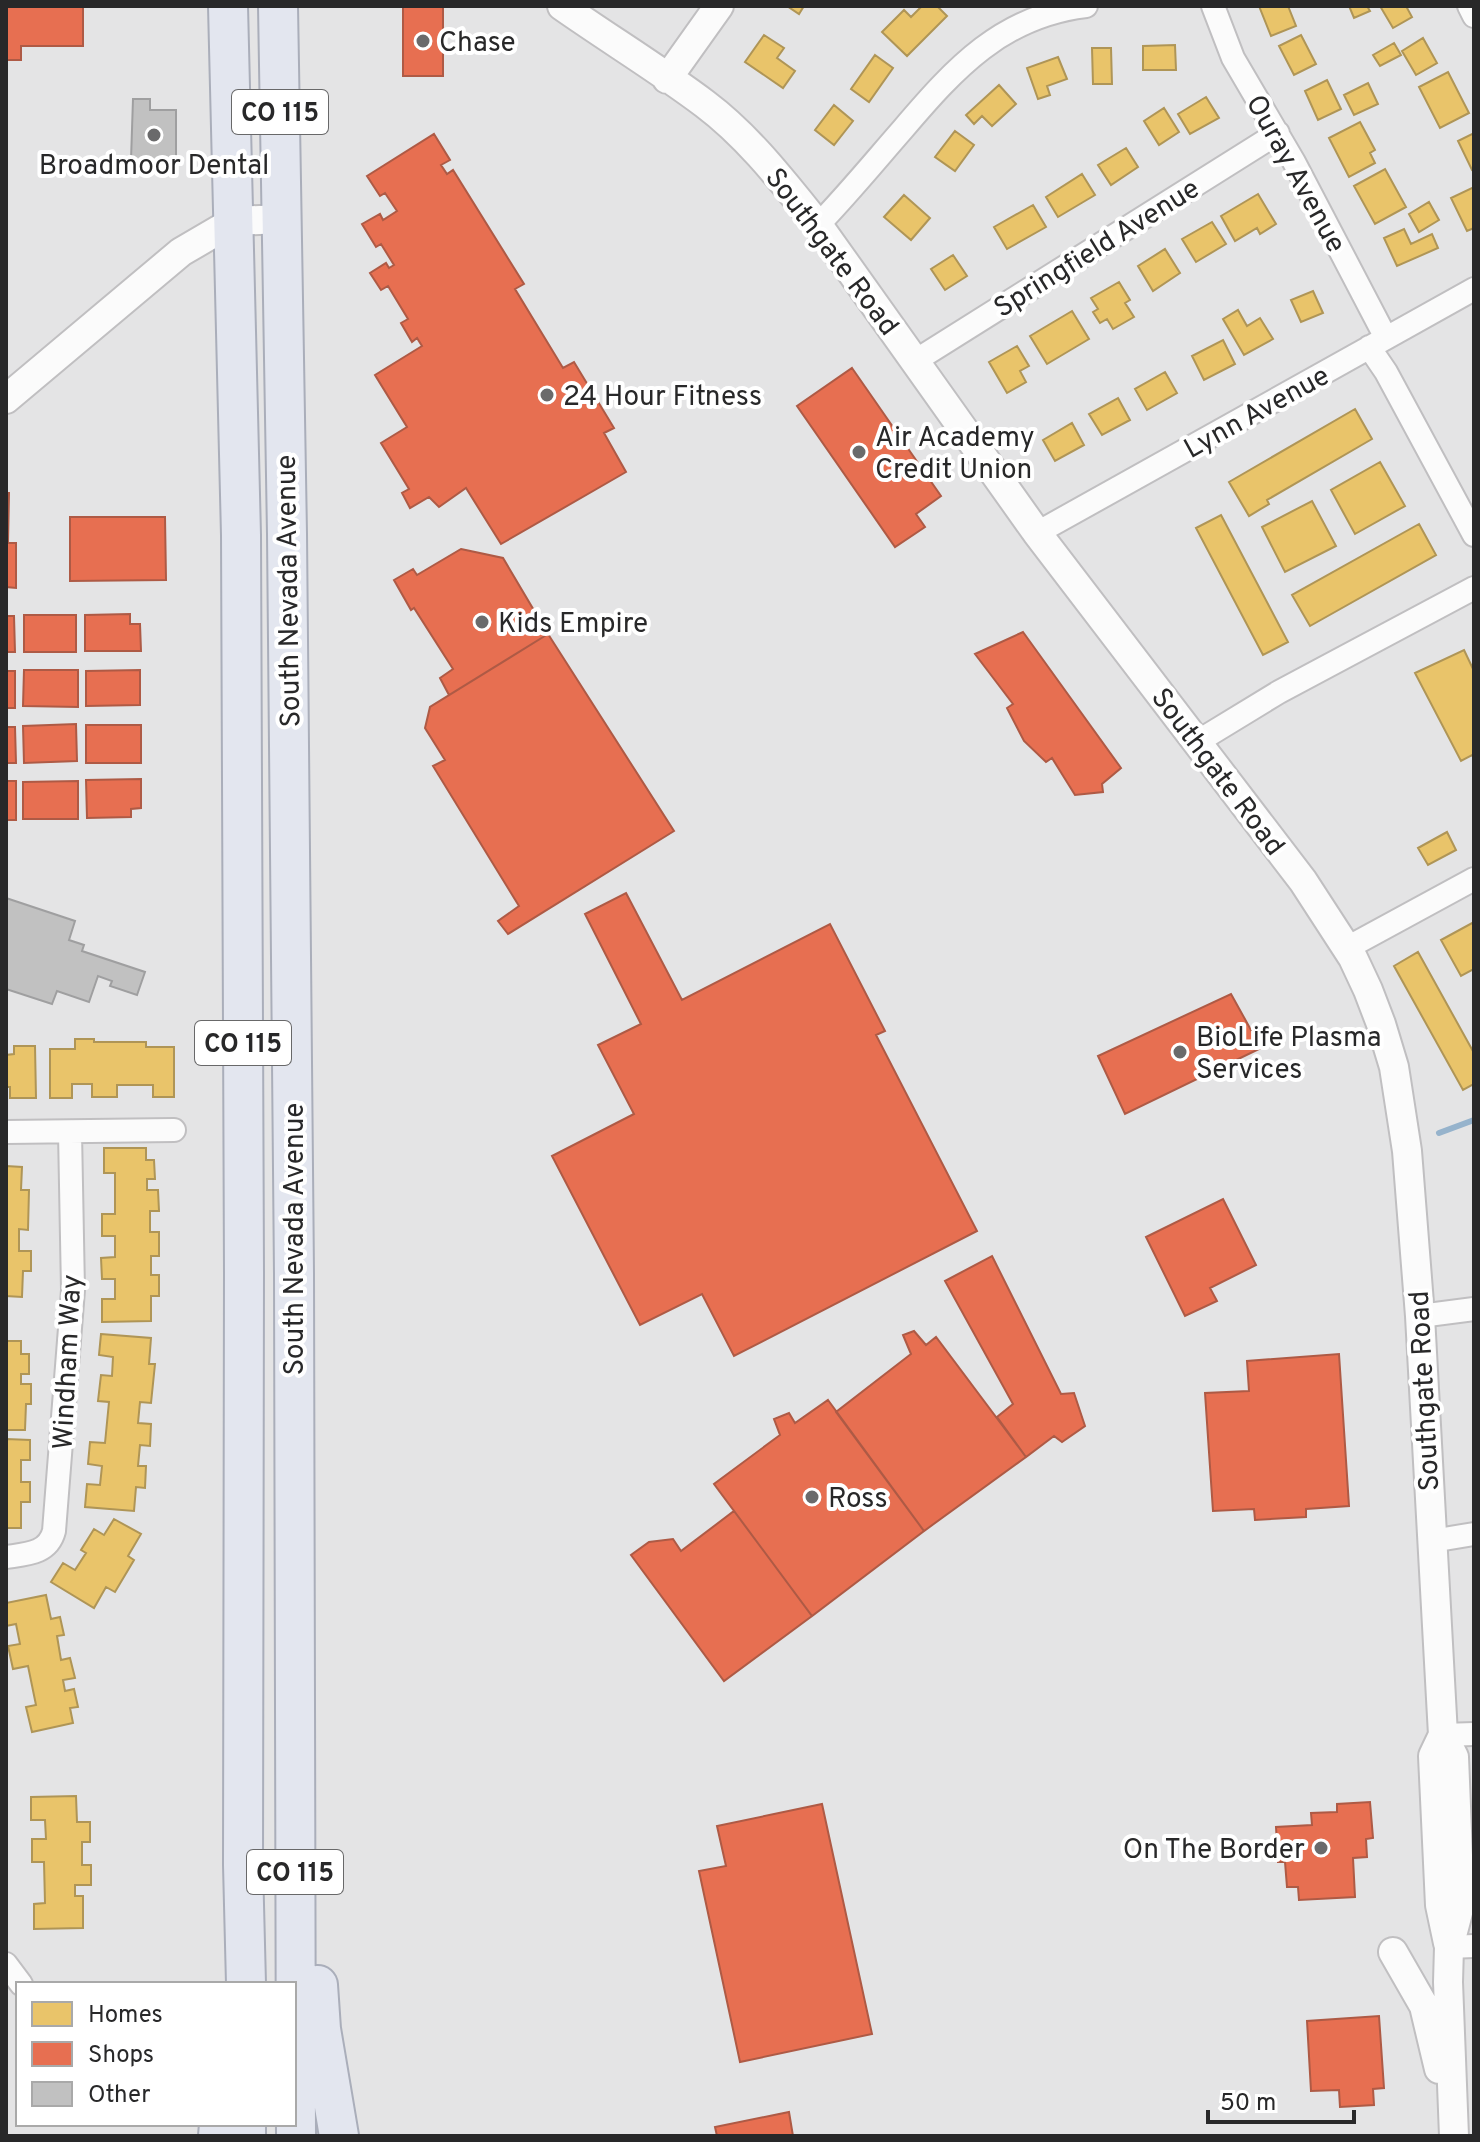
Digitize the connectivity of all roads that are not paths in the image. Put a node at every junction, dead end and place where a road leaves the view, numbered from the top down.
1 (278, 6) edge
2 (562, 6) edge
3 (719, 6) edge
4 (1086, 6) edge
5 (1213, 6) edge
6 (1469, 6) edge
7 (1474, 16) edge
8 (226, 17) edge
9 (667, 79) junction
10 (1278, 133) junction
11 (282, 219) junction
12 (234, 221) junction
13 (818, 225) junction
14 (1474, 289) edge
15 (1377, 342) junction
16 (915, 361) junction
17 (6, 399) edge
18 (1037, 533) junction
19 (1474, 535) edge
20 (1474, 588) edge
21 (1197, 742) junction
22 (1474, 879) edge
23 (1347, 948) junction
24 (174, 1130) dead end
25 (6, 1132) edge
26 (70, 1132) junction
27 (1474, 1309) edge
28 (1420, 1316) junction
29 (1474, 1534) edge
30 (1432, 1541) junction
31 (6, 1557) edge
32 (293, 1607) junction
33 (1474, 1734) edge
34 (1443, 1735) junction
35 (243, 1865) junction
36 (1462, 1946) edge
37 (1393, 1952) dead end
38 (6, 1964) edge
39 (20, 1982) edge
40 (233, 1982) edge
41 (246, 1982) edge
42 (295, 1982) edge
43 (1454, 2135) edge
44 (339, 2136) edge

1 - 11 highway, South Nevada Avenue / CO 115
2 - 9 street, Southgate Road
3 - 9 street
4 - 13 street
5 - 10 street, Ouray Avenue
6 - 7 street
8 - 12 highway, South Nevada Avenue / CO 115
9 - 13 street, Southgate Road
10 - 15 street, Ouray Avenue
10 - 16 street, Springfield Avenue
11 - 12 street
11 - 32 highway, South Nevada Avenue / CO 115
12 - 17 street
12 - 35 highway, South Nevada Avenue / CO 115
13 - 16 street, Southgate Road
14 - 15 street, Lynn Avenue
15 - 18 street, Lynn Avenue
15 - 19 street, Ouray Avenue
16 - 18 street, Southgate Road
18 - 21 street, Southgate Road
20 - 21 street
21 - 23 street, Southgate Road
22 - 23 street
23 - 28 street, Southgate Road
24 - 26 street
25 - 26 street
26 - 31 street, Windham Way
27 - 28 street
28 - 30 street, Southgate Road
29 - 30 street
30 - 34 street, Southgate Road
32 - 42 highway, South Nevada Avenue / CO 115
32 - 44 highway
33 - 34 street
34 - 36 street, Southgate Road
35 - 40 highway
35 - 41 highway, South Nevada Avenue / CO 115
36 - 43 street, Southgate Road
37 - 43 street
38 - 39 street

